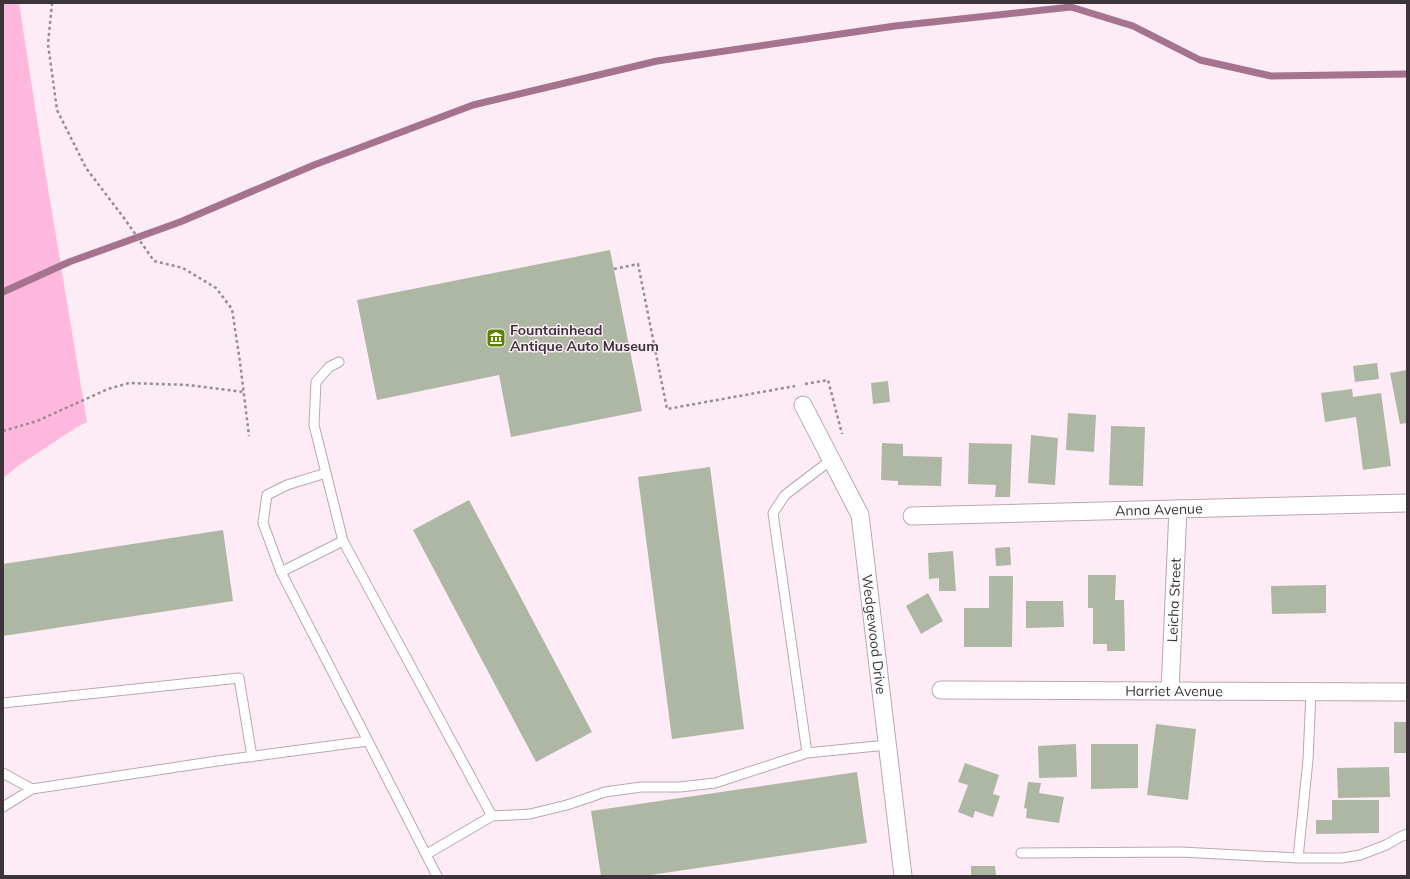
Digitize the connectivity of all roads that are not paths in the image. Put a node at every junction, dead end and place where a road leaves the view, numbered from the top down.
1 (339, 362) dead end
2 (803, 405) dead end
3 (832, 460) junction
4 (326, 473) junction
5 (1407, 503) edge
6 (1178, 509) junction
7 (912, 516) dead end
8 (343, 541) junction
9 (281, 572) junction
10 (941, 690) dead end
11 (1170, 691) junction
12 (1311, 692) junction
13 (1407, 692) edge
14 (3, 703) edge
15 (368, 742) junction
16 (887, 745) junction
17 (807, 753) junction
18 (252, 757) junction
19 (3, 774) edge
20 (32, 789) junction
21 (3, 807) edge
22 (492, 816) junction
23 (1407, 834) edge
24 (1021, 853) dead end
25 (427, 854) junction
26 (1298, 858) junction
27 (437, 876) edge
28 (903, 876) edge

1 - 4 lane
2 - 3 street, Wedgewood Drive
3 - 16 street, Wedgewood Drive
3 - 17 lane
4 - 8 lane
4 - 9 lane
5 - 6 street, Anna Avenue
6 - 7 street, Anna Avenue
6 - 11 street, Leicha Street
8 - 9 lane
8 - 22 lane
9 - 15 lane
10 - 11 street, Harriet Avenue
11 - 12 street, Harriet Avenue
12 - 13 street, Harriet Avenue
12 - 26 lane
14 - 18 lane
15 - 18 lane
15 - 25 lane
16 - 17 lane
16 - 28 street, Wedgewood Drive
17 - 22 lane
18 - 20 lane
19 - 20 lane
20 - 21 lane
22 - 25 lane
23 - 26 lane
24 - 26 lane
25 - 27 lane

